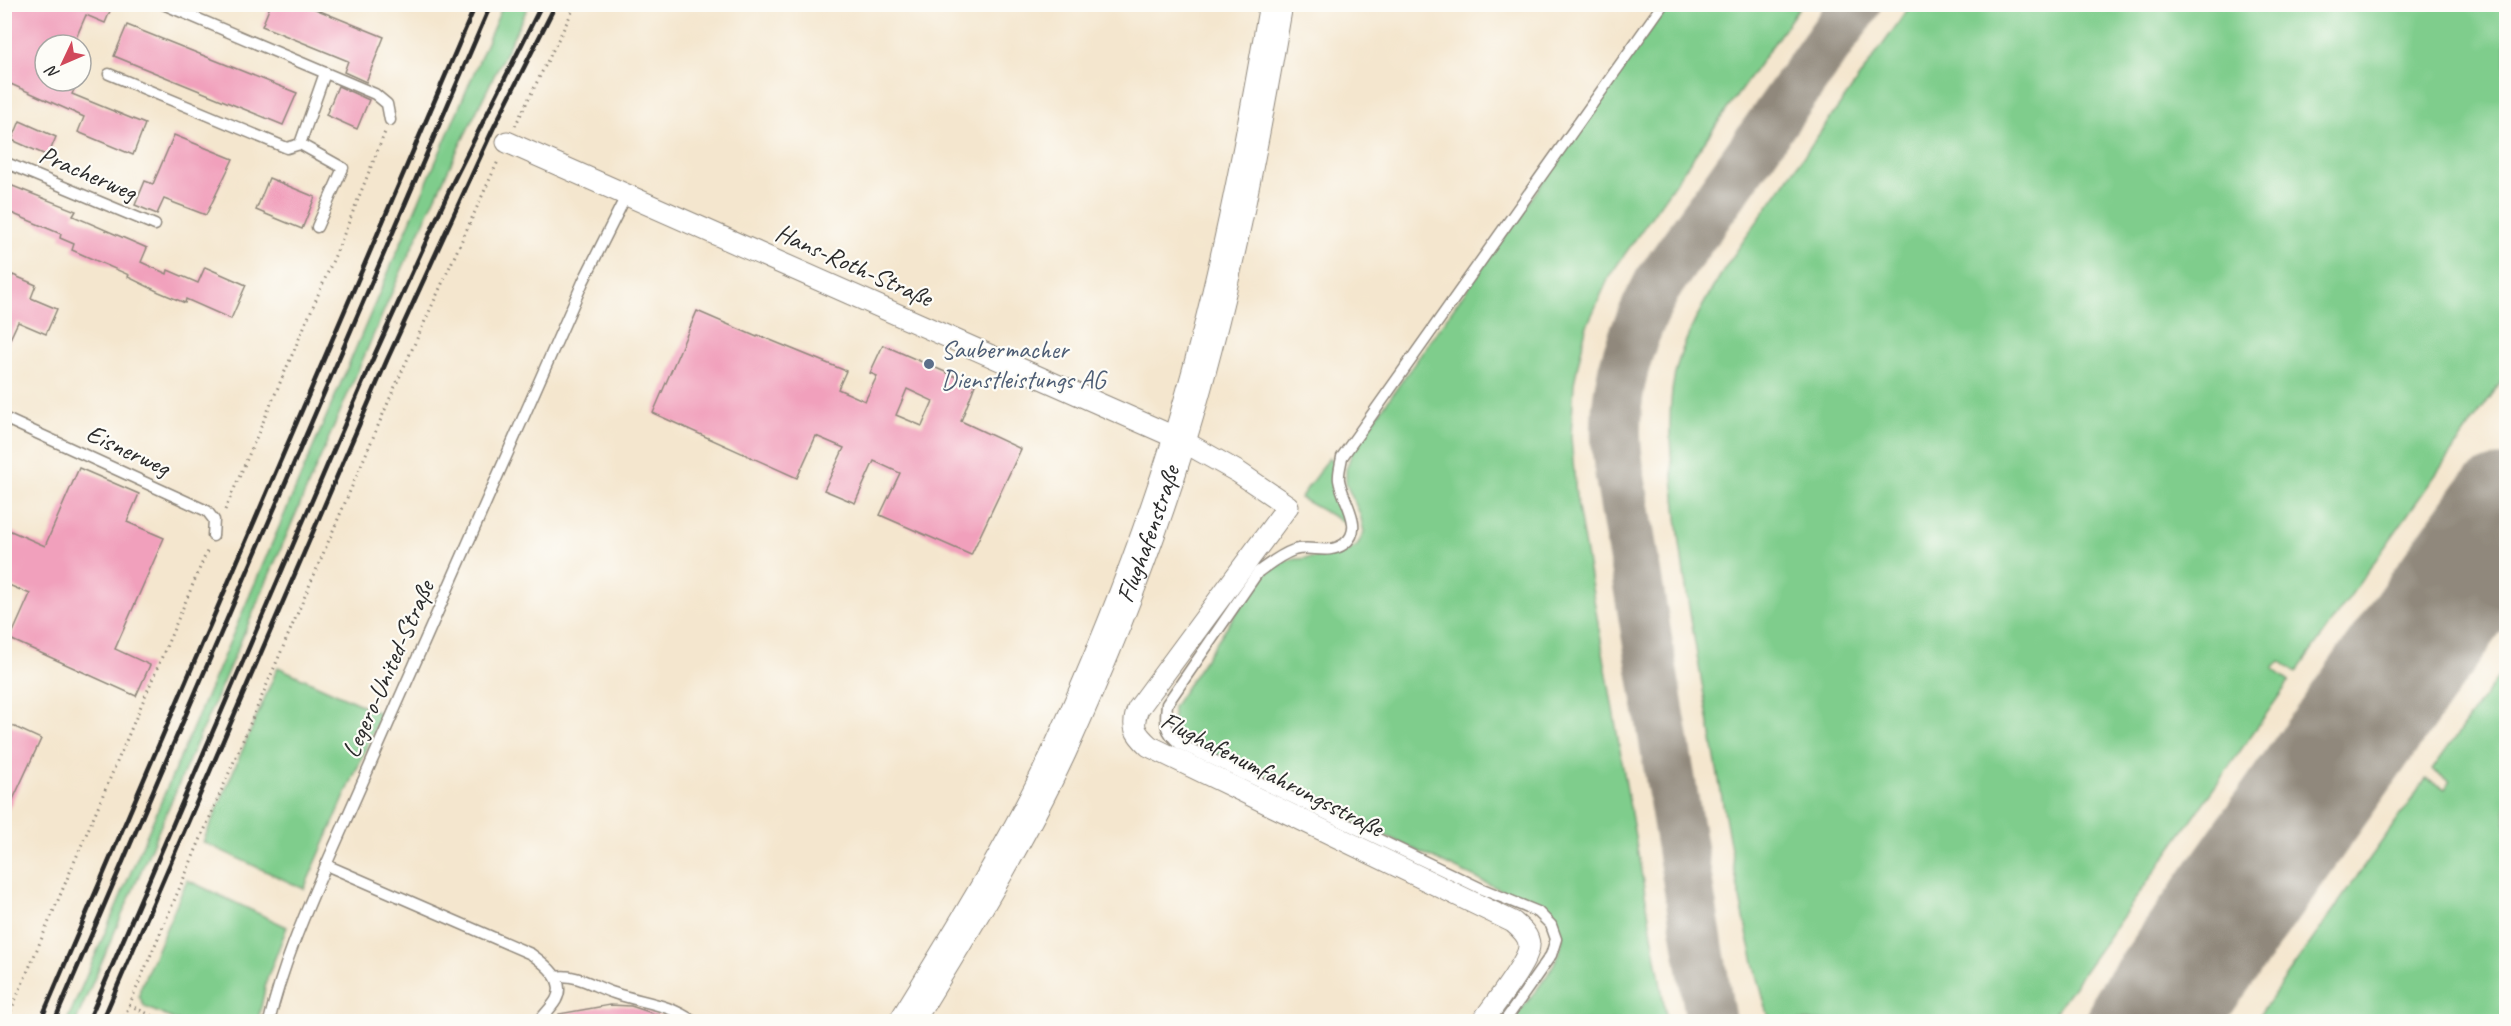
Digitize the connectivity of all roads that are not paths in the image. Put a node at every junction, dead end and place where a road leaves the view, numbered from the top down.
1 (163, 4) edge
2 (1276, 4) edge
3 (1663, 4) edge
4 (325, 73) junction
5 (109, 74) dead end
6 (390, 120) road end
7 (507, 142) road end
8 (300, 144) junction
9 (4, 162) edge
10 (627, 194) junction
11 (155, 225) dead end
12 (317, 227) dead end
13 (4, 418) edge
14 (1179, 439) junction
15 (213, 536) road end
16 (326, 865) junction
17 (556, 977) junction
18 (270, 1022) edge
19 (538, 1022) edge
20 (694, 1022) edge
21 (906, 1022) edge
22 (1482, 1022) edge
23 (1504, 1022) edge

1 - 4 lane
2 - 14 main road, Flughafenstraße
3 - 23 lane
4 - 6 lane
4 - 8 lane
5 - 8 lane
7 - 10 street, Hans-Roth-Straße
8 - 12 lane
9 - 11 lane, Pracherweg
10 - 14 street, Hans-Roth-Straße
10 - 16 lane, Legero-United-Straße
13 - 15 lane, Eisnerweg
14 - 21 main road, Flughafenstraße
14 - 22 street, Flughafenumfahrungsstraße
16 - 17 lane
16 - 18 lane, Legero-United-Straße
17 - 19 lane
17 - 20 lane

